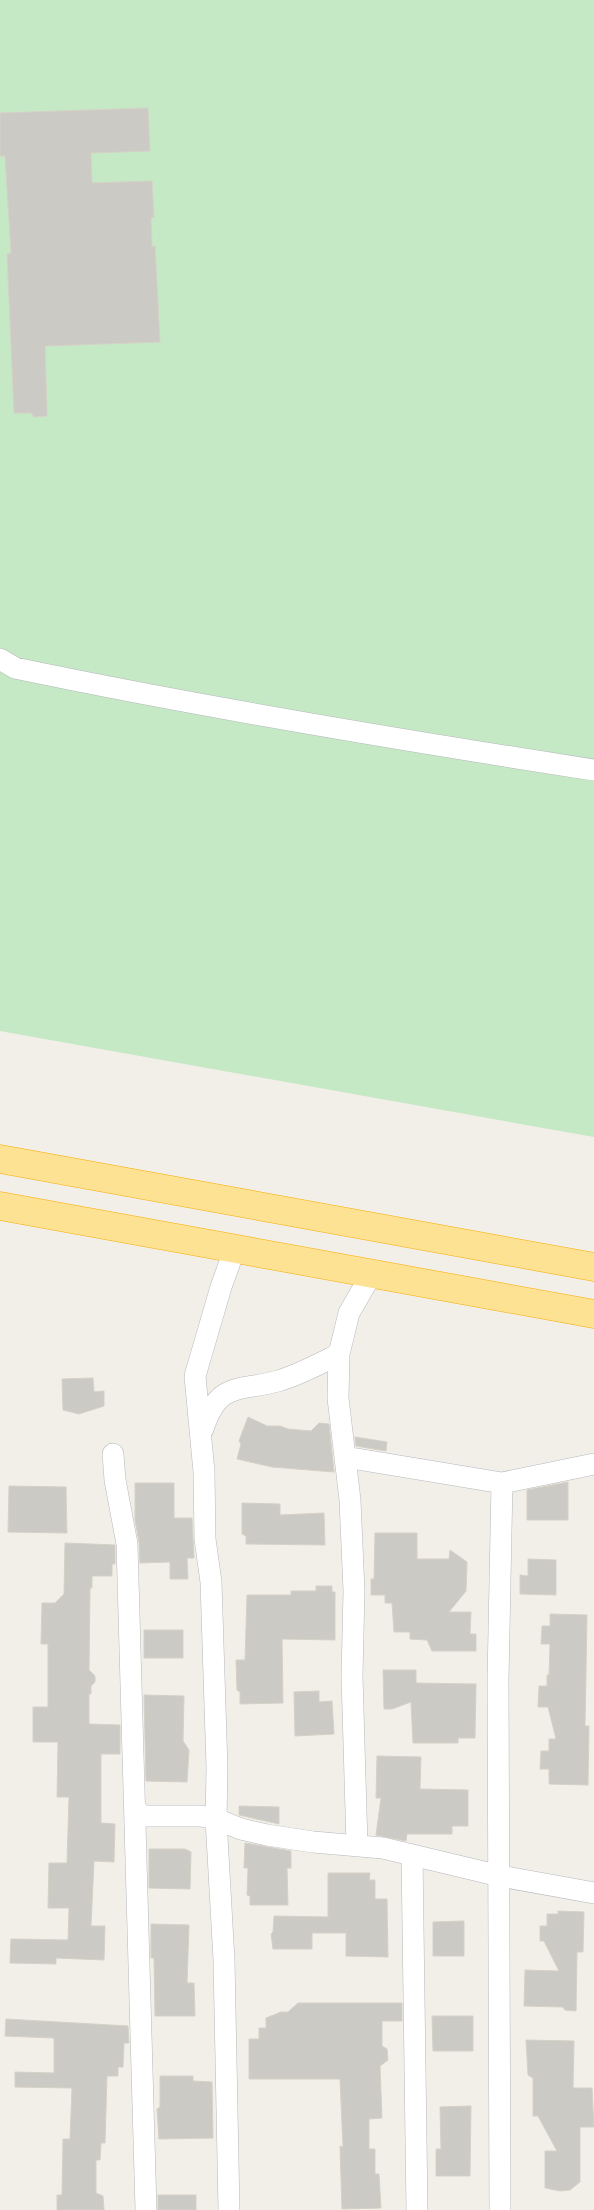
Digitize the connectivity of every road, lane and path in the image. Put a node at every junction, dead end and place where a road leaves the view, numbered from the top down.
1 (0, 659) edge
2 (594, 770) edge
3 (0, 1158) edge
4 (0, 1206) edge
5 (235, 1248) junction
6 (594, 1267) edge
7 (372, 1273) junction
8 (594, 1314) edge
9 (338, 1354) junction
10 (201, 1434) junction
11 (113, 1454) dead end
12 (346, 1457) junction
13 (594, 1464) edge
14 (502, 1483) junction
15 (135, 1807) junction
16 (216, 1819) junction
17 (357, 1845) junction
18 (412, 1855) junction
19 (500, 1876) junction
20 (594, 1893) edge
21 (146, 2210) edge
22 (229, 2210) edge
23 (418, 2210) edge
24 (500, 2210) edge

1 - 2 street
3 - 6 highway
4 - 5 highway
5 - 7 highway
5 - 10 street
7 - 8 highway
7 - 9 street
9 - 10 street
9 - 12 street
10 - 16 street
11 - 15 street
12 - 14 street
12 - 17 street
13 - 14 street
14 - 19 street
15 - 16 street
15 - 21 street
16 - 17 street
16 - 22 street
17 - 18 street
18 - 19 street
18 - 23 street
19 - 20 street
19 - 24 street

